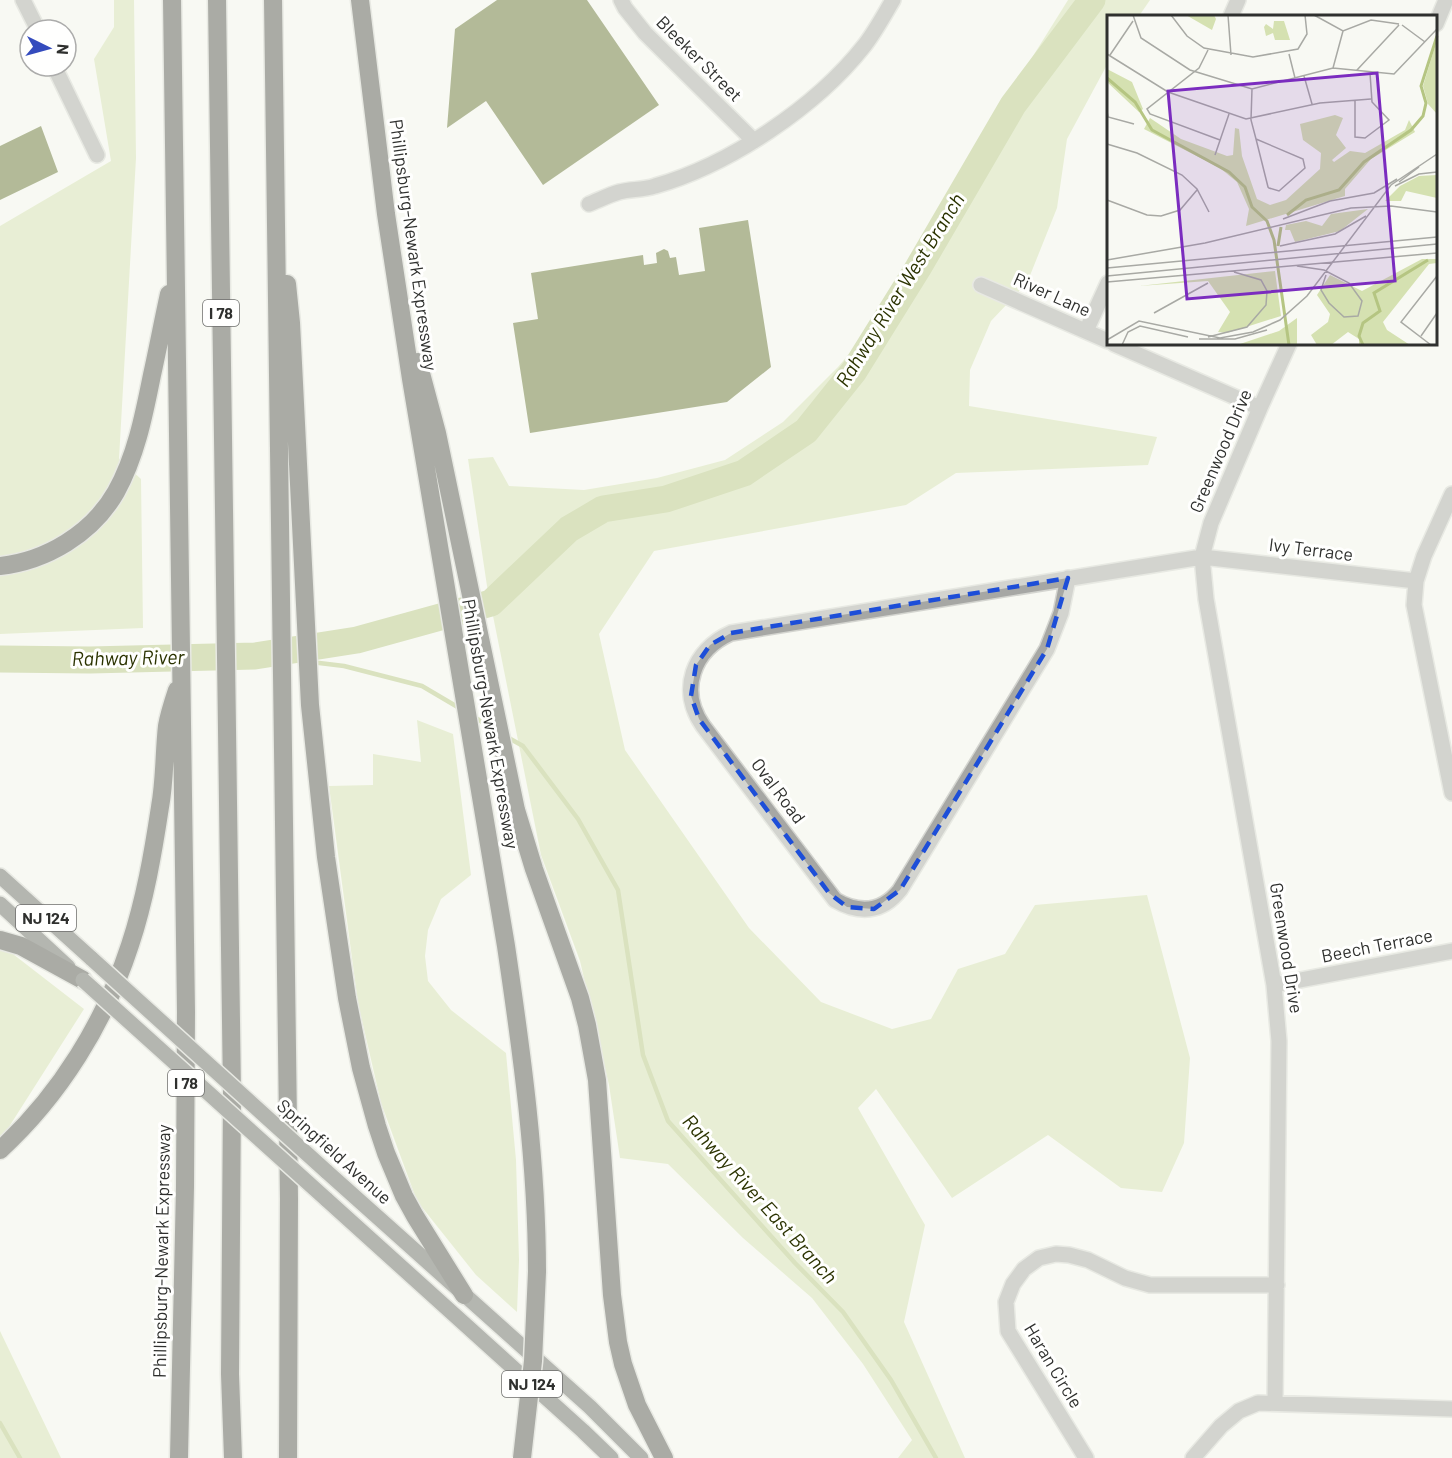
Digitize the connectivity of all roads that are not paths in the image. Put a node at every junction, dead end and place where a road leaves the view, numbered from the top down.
1 (23, 0) edge
2 (172, 0) edge
3 (217, 0) edge
4 (273, 0) edge
5 (360, 0) edge
6 (621, 0) edge
7 (893, 0) edge
8 (1238, 0) edge
9 (1447, 0) edge
10 (1452, 6) edge
11 (1231, 15) edge
12 (32, 18) edge
13 (1437, 22) edge
14 (60, 78) edge
15 (754, 141) junction
16 (97, 155) dead end
17 (275, 183) junction
18 (590, 204) dead end
19 (176, 260) junction
20 (394, 269) junction
21 (981, 285) dead end
22 (1107, 285) edge
23 (1086, 331) junction
24 (1107, 341) edge
25 (1116, 345) edge
26 (1289, 345) edge
27 (1260, 408) junction
28 (1452, 494) edge
29 (1202, 557) junction
30 (0, 566) edge
31 (1068, 578) junction
32 (1416, 581) junction
33 (177, 707) junction
34 (1452, 793) edge
35 (0, 876) edge
36 (0, 904) edge
37 (0, 939) edge
38 (1452, 951) edge
39 (82, 980) junction
40 (1274, 985) junction
41 (0, 1150) edge
42 (1277, 1285) junction
43 (464, 1295) junction
44 (230, 1374) junction
45 (1275, 1403) junction
46 (1452, 1409) edge
47 (179, 1458) edge
48 (222, 1458) edge
49 (233, 1458) edge
50 (288, 1458) edge
51 (522, 1458) edge
52 (611, 1458) edge
53 (641, 1458) edge
54 (664, 1458) edge
55 (1086, 1458) edge
56 (1193, 1458) edge

1 - 12 street
2 - 19 highway, I 78
3 - 44 highway, I 78
4 - 17 highway
5 - 20 highway, Phillipsburg-Newark Expressway
6 - 15 street, Bleeker Street
7 - 15 street
8 - 11 street
9 - 10 street
9 - 13 street
14 - 16 street
15 - 18 street
17 - 43 highway
17 - 50 highway
19 - 30 highway
19 - 33 highway, I 78
20 - 51 highway, Phillipsburg-Newark Expressway, bridge
20 - 54 highway
21 - 23 street, River Lane
22 - 23 street
23 - 24 street, River Lane
25 - 27 street
26 - 27 street, Greenwood Drive
27 - 29 street, Greenwood Drive
28 - 32 street
29 - 31 street, Oval Road
29 - 32 street, Ivy Terrace
29 - 40 street, Greenwood Drive
31 - 31 street, Oval Road
32 - 34 street
33 - 41 highway
33 - 47 highway, Phillipsburg-Newark Expressway / I 78
35 - 43 main road, Springfield Avenue / NJ 124, bridge
36 - 39 main road, NJ 124
37 - 39 highway
38 - 40 street, Beech Terrace
39 - 52 main road, NJ 124, bridge
40 - 42 street, Greenwood Drive
42 - 45 street, Greenwood Drive
42 - 55 street, Haran Circle
43 - 53 main road, Springfield Avenue / NJ 124
44 - 48 highway
44 - 49 highway, I 78
45 - 46 street
45 - 56 street

